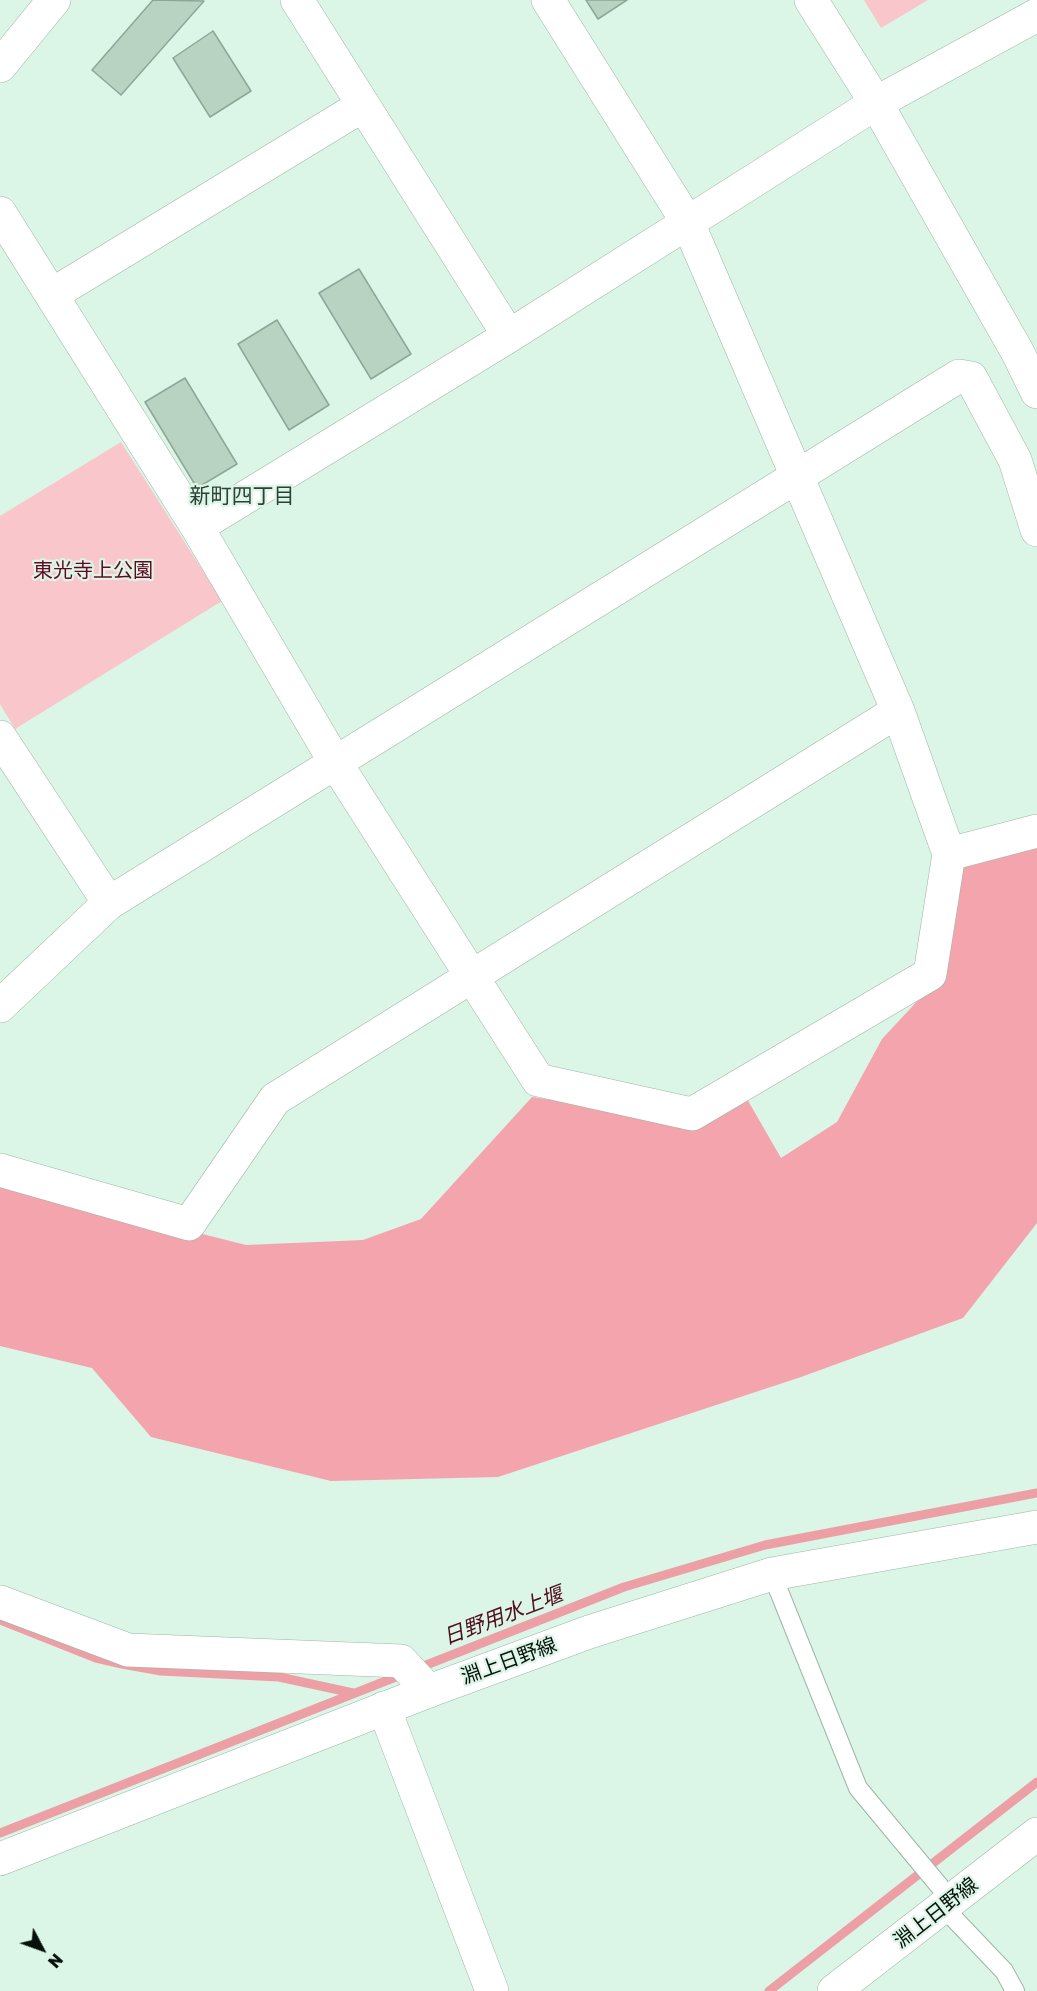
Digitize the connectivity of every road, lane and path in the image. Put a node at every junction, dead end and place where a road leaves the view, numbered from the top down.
1 (54, 0) edge
2 (297, 0) edge
3 (548, 0) edge
4 (811, 0) edge
5 (1037, 15) edge
6 (0, 66) edge
7 (876, 103) junction
8 (362, 106) junction
9 (0, 213) edge
10 (688, 223) junction
11 (53, 294) junction
12 (509, 336) junction
13 (1037, 392) edge
14 (796, 476) junction
15 (197, 527) junction
16 (1037, 530) edge
17 (898, 711) junction
18 (0, 738) edge
19 (335, 762) junction
20 (1037, 831) edge
21 (949, 854) junction
22 (109, 903) junction
23 (473, 976) junction
24 (0, 1006) edge
25 (0, 1170) edge
26 (1037, 1527) edge
27 (772, 1574) junction
28 (0, 1602) edge
29 (429, 1691) junction
30 (384, 1708) junction
31 (1036, 1837) edge
32 (0, 1859) edge
33 (947, 1904) junction
34 (492, 1991) edge
35 (834, 1991) edge
36 (1015, 1991) edge

1 - 6 street
2 - 8 street
3 - 10 street
4 - 7 street
5 - 7 street
7 - 10 street
7 - 13 street
8 - 11 street
8 - 12 street
9 - 11 street
10 - 12 street
10 - 14 street
11 - 15 street
12 - 15 street
14 - 16 street
14 - 17 street
14 - 19 street
15 - 19 street
17 - 21 street
17 - 23 street
18 - 22 street
19 - 22 street
19 - 23 street
20 - 21 street
21 - 23 street
22 - 24 street
23 - 25 street
26 - 27 street, 淵上日野線
27 - 29 street, 淵上日野線
27 - 33 lane
28 - 29 street
29 - 30 street, 淵上日野線
30 - 32 street, 淵上日野線
30 - 34 street
31 - 33 street, 淵上日野線
33 - 35 street, 淵上日野線
33 - 36 lane

